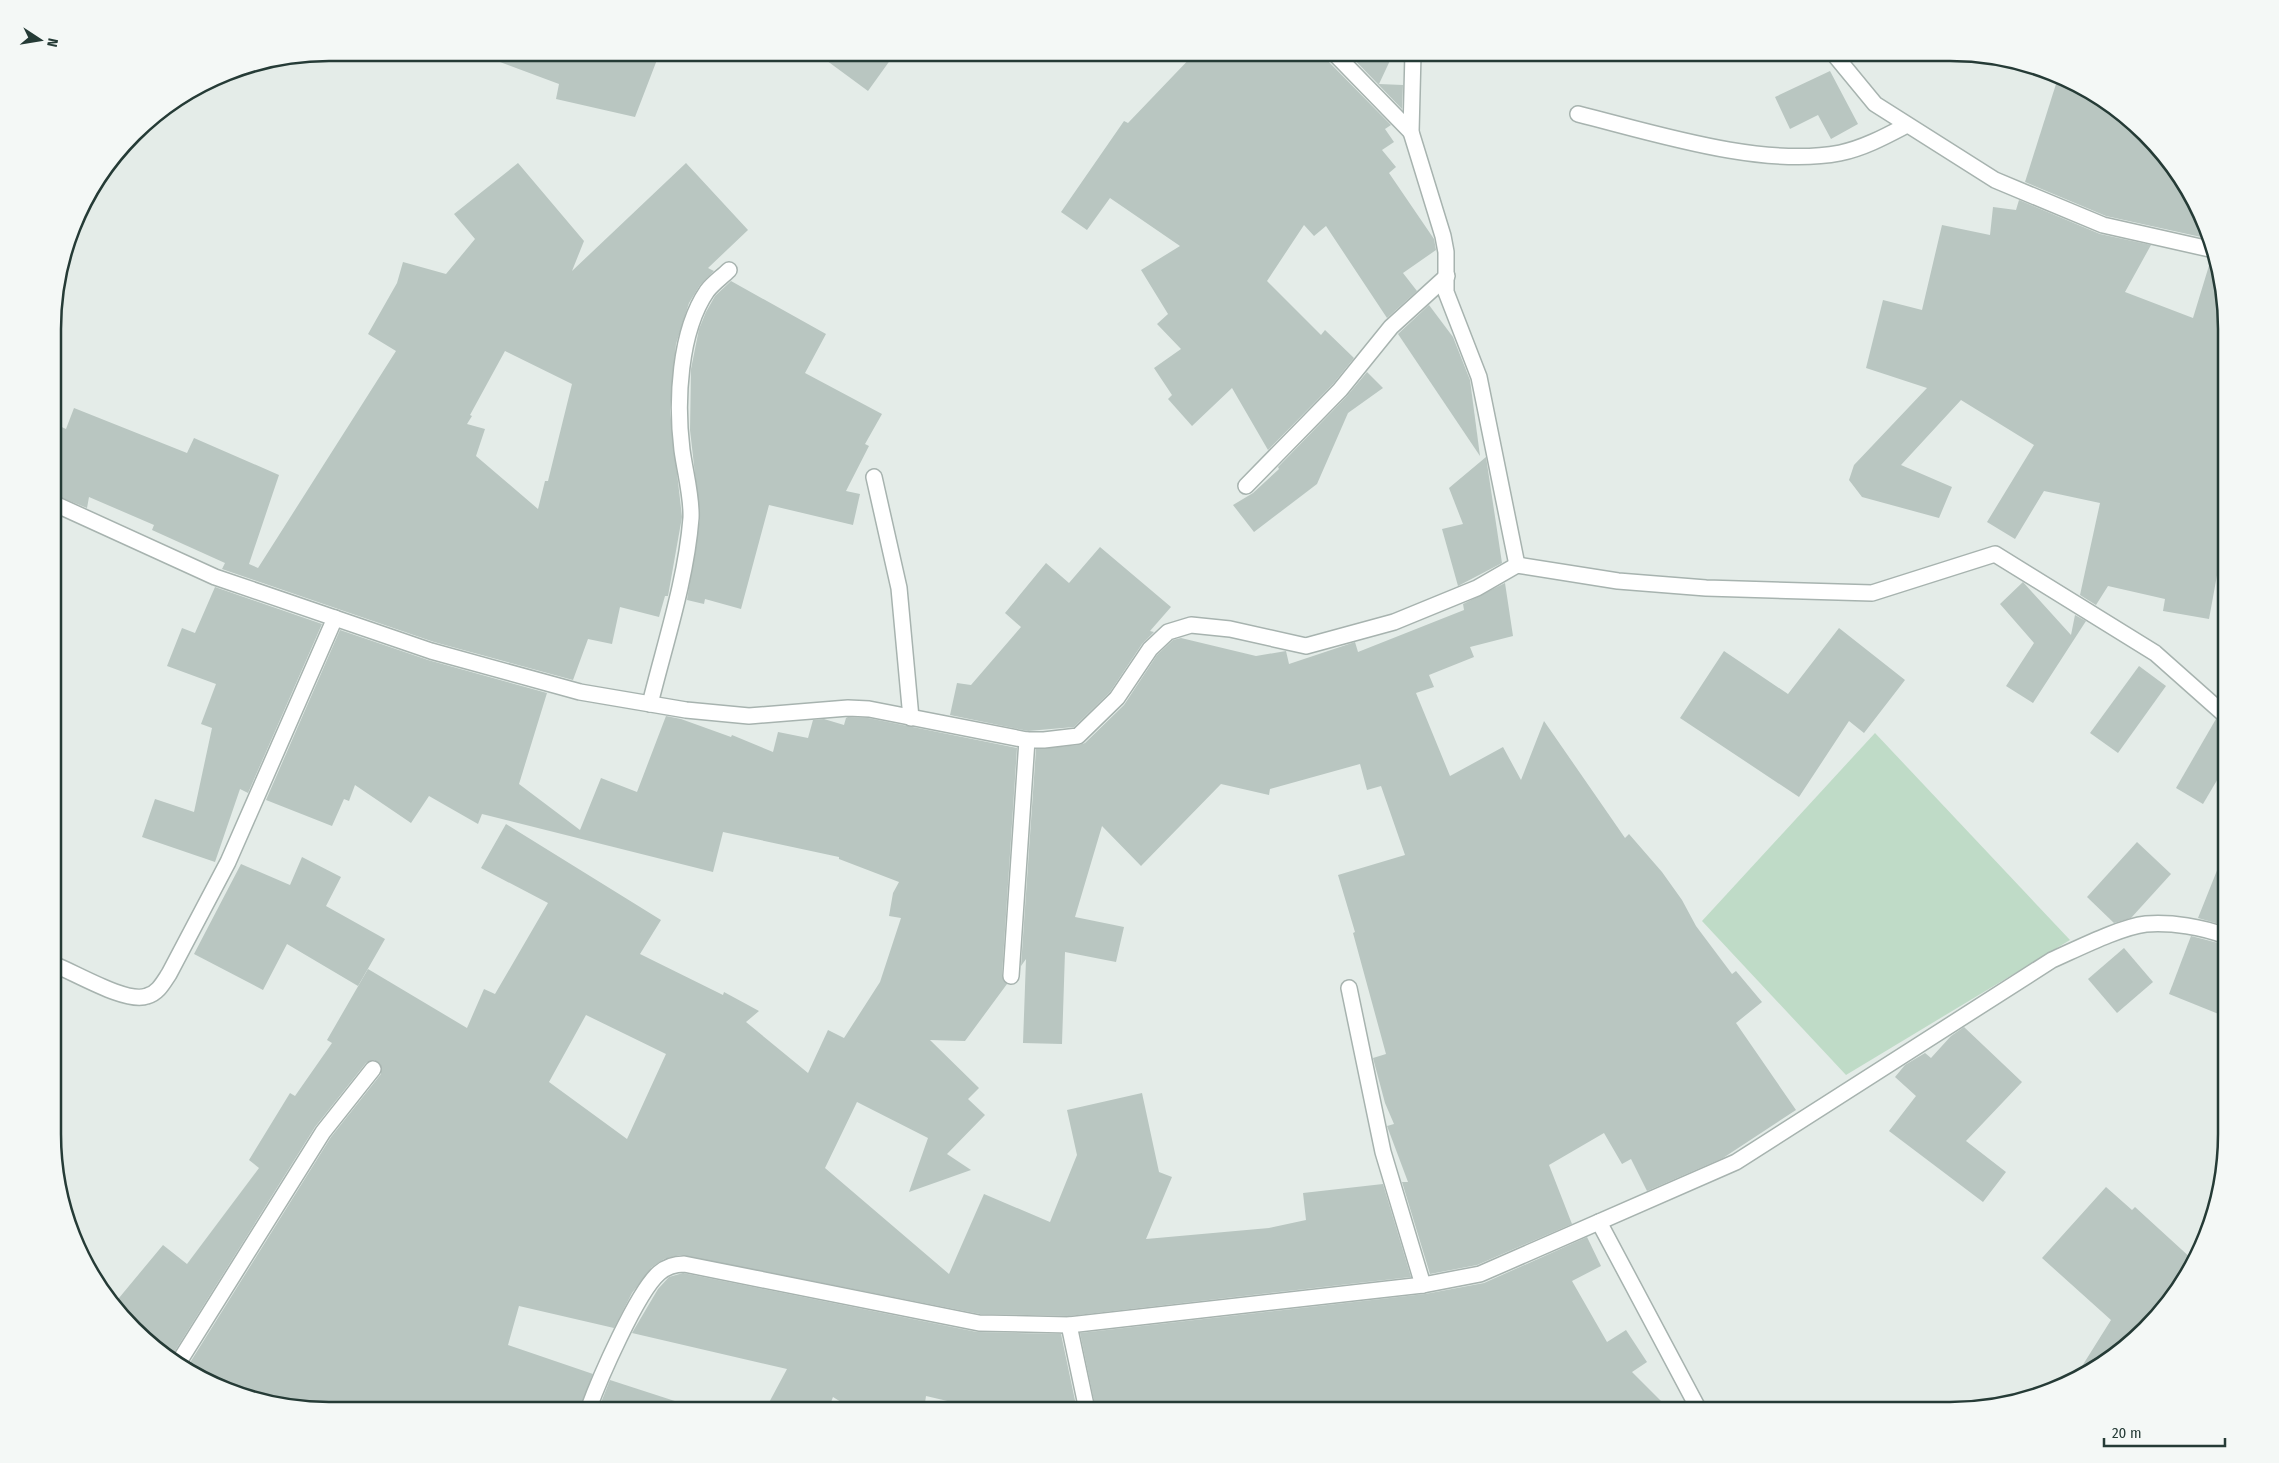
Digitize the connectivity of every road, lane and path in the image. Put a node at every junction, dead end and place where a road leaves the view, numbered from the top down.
1 (1343, 61) edge
2 (1413, 61) edge
3 (1840, 61) edge
4 (1578, 114) dead end
5 (1907, 125) junction
6 (1411, 132) junction
7 (2205, 248) edge
8 (729, 270) dead end
9 (1446, 276) junction
10 (874, 477) dead end
11 (1246, 486) dead end
12 (61, 507) edge
13 (1517, 565) junction
14 (335, 618) junction
15 (650, 704) junction
16 (2218, 709) edge
17 (911, 718) junction
18 (1027, 740) junction
19 (2218, 934) edge
20 (61, 968) edge
21 (1011, 976) dead end
22 (1349, 988) dead end
23 (373, 1069) dead end
24 (1599, 1222) junction
25 (1423, 1285) junction
26 (1069, 1325) junction
27 (181, 1358) edge
28 (592, 1402) edge
29 (1085, 1402) edge
30 (1695, 1402) edge

1 - 6 street
2 - 6 street
3 - 5 street
4 - 5 street
5 - 7 street
6 - 9 street
8 - 15 street
9 - 11 street
9 - 13 street
10 - 17 street
12 - 14 street
13 - 16 street
13 - 18 street
14 - 15 street
14 - 20 street
15 - 17 street
17 - 18 street
18 - 21 street
19 - 24 street
22 - 25 street
23 - 27 street
24 - 25 street
24 - 30 street
25 - 26 street
26 - 28 street
26 - 29 street

